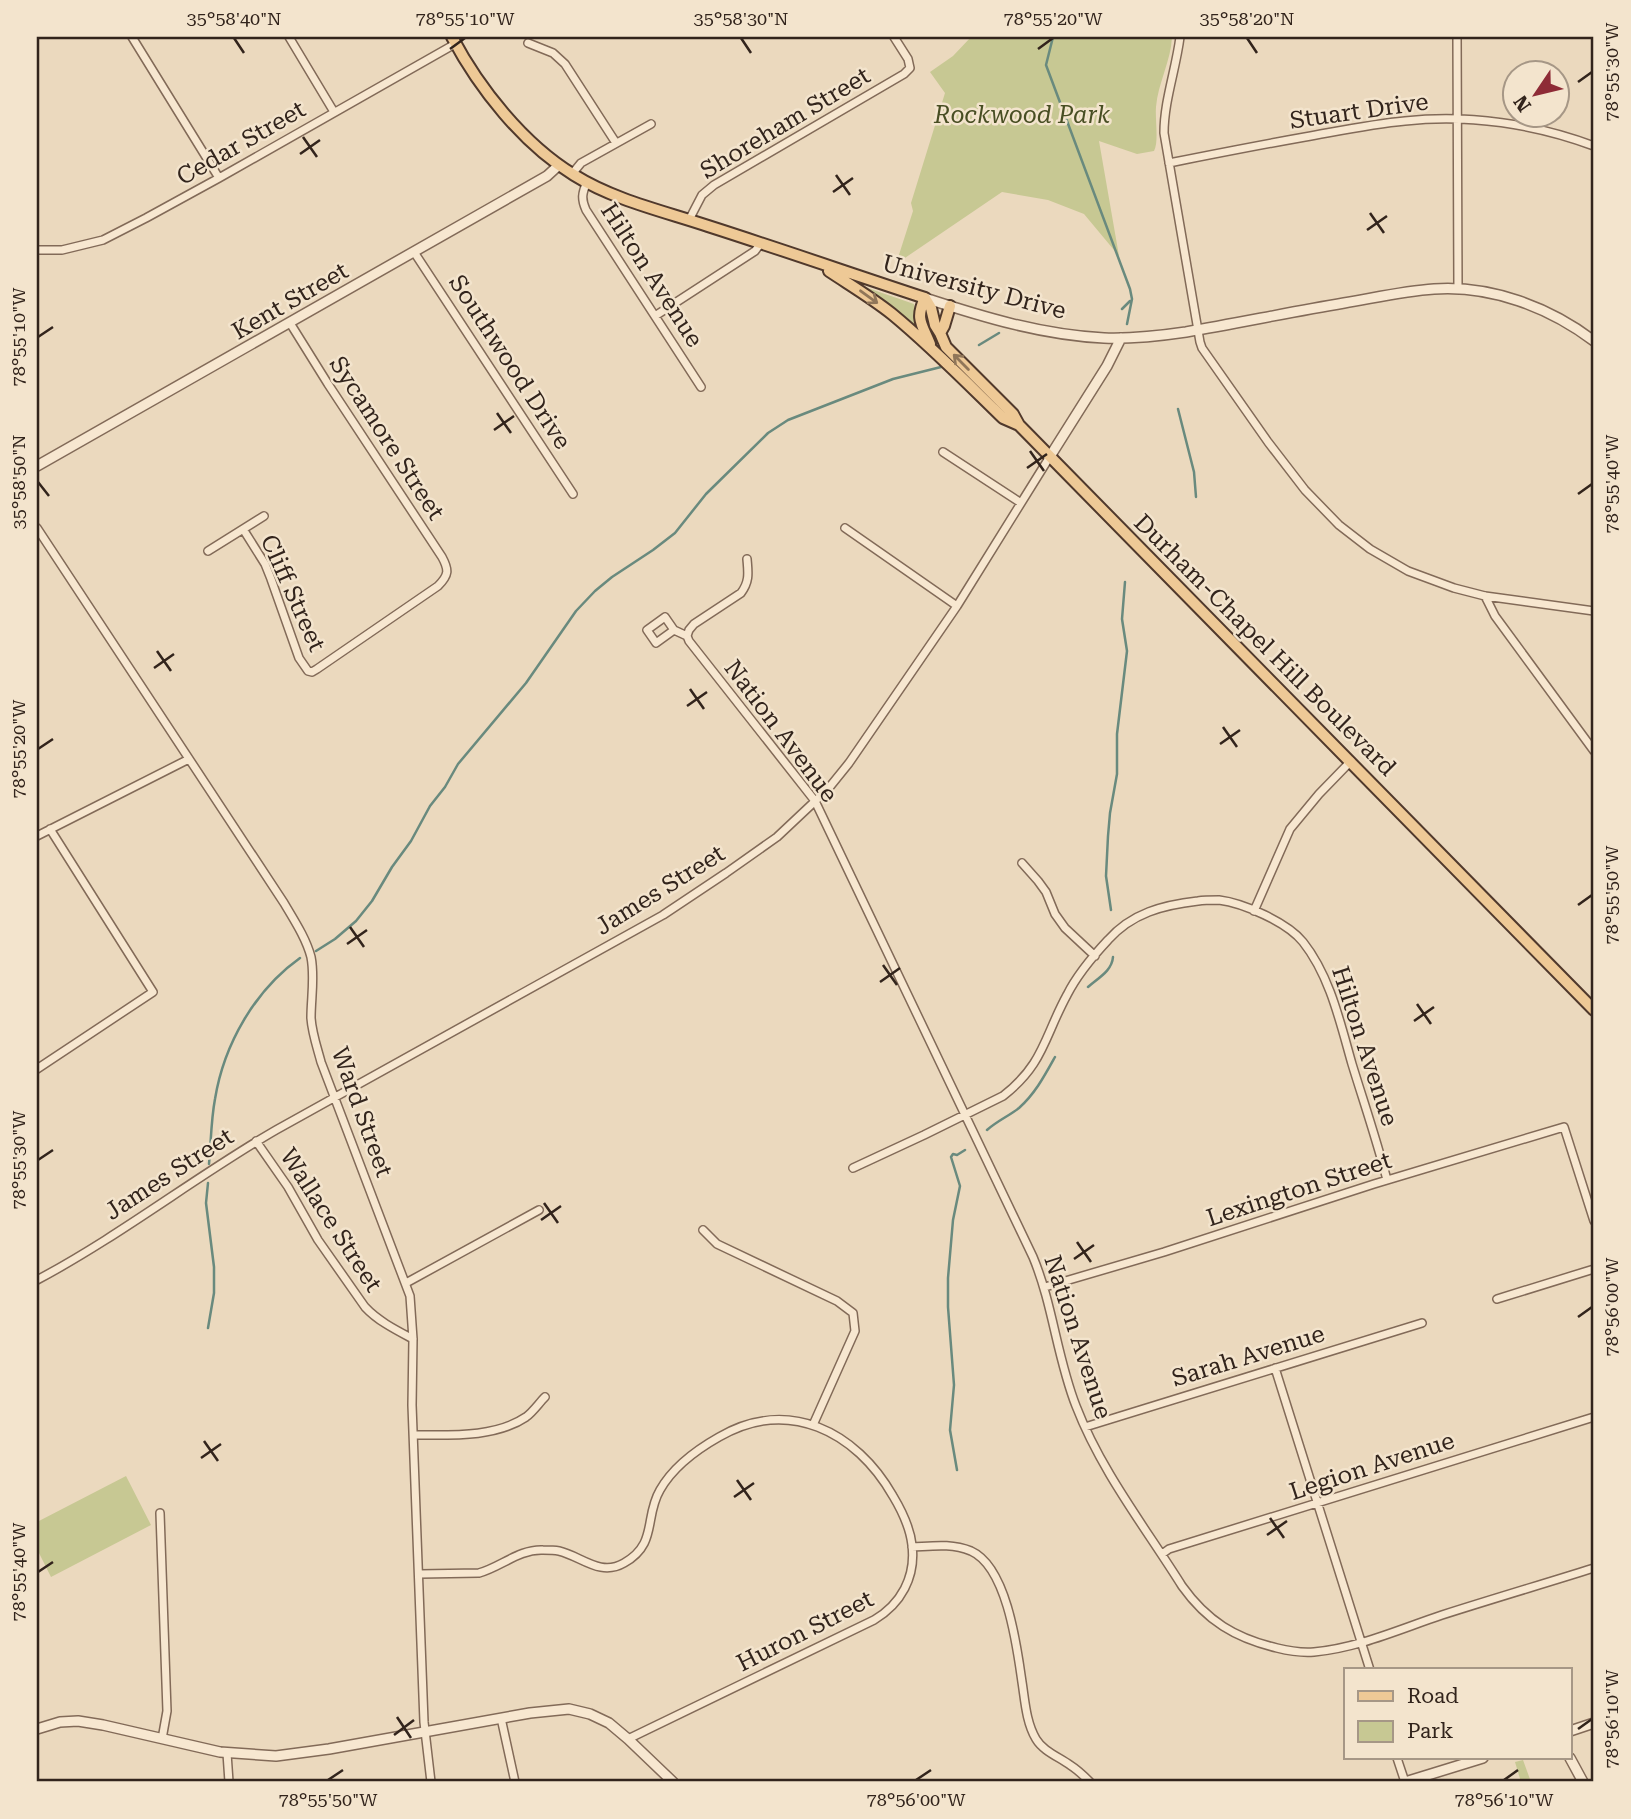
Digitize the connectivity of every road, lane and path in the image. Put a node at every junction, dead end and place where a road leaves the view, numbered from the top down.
1 (132, 37) edge
2 (289, 37) edge
3 (894, 37) edge
4 (1180, 37) edge
5 (1457, 37) edge
6 (454, 40) edge
7 (528, 43) dead end
8 (334, 112) junction
9 (1457, 120) junction
10 (651, 124) dead end
11 (616, 143) junction
12 (1594, 146) edge
13 (1169, 163) junction
14 (559, 165) junction
15 (572, 174) junction
16 (219, 178) junction
17 (587, 182) junction
18 (689, 220) junction
19 (761, 243) junction
20 (37, 250) edge
21 (414, 252) junction
22 (812, 260) junction
23 (1458, 288) junction
24 (925, 298) junction
25 (950, 306) junction
26 (655, 316) junction
27 (290, 323) junction
28 (1199, 330) junction
29 (940, 333) junction
30 (1121, 338) junction
31 (1594, 341) edge
32 (933, 351) junction
33 (701, 387) dead end
34 (1018, 425) junction
35 (943, 452) dead end
36 (1049, 458) junction
37 (37, 466) edge
38 (573, 494) dead end
39 (1021, 503) junction
40 (264, 516) dead end
41 (37, 528) edge
42 (845, 528) dead end
43 (243, 529) junction
44 (208, 551) dead end
45 (747, 559) dead end
46 (1485, 596) junction
47 (957, 606) junction
48 (1594, 611) edge
49 (674, 630) dead end
50 (687, 636) junction
51 (308, 671) joint
52 (1594, 751) edge
53 (188, 759) junction
54 (1351, 761) junction
55 (815, 801) junction
56 (50, 829) junction
57 (37, 836) edge
58 (1022, 863) dead end
59 (1254, 911) junction
60 (1095, 956) junction
61 (1594, 1010) edge
62 (37, 1069) edge
63 (334, 1097) junction
64 (965, 1115) junction
65 (256, 1141) junction
66 (853, 1168) dead end
67 (1387, 1180) junction
68 (539, 1210) dead end
69 (1594, 1221) edge
70 (703, 1230) dead end
71 (1594, 1269) edge
72 (37, 1280) edge
73 (406, 1283) junction
74 (1045, 1287) junction
75 (1497, 1299) dead end
76 (1422, 1323) dead end
77 (413, 1339) junction
78 (1275, 1368) junction
79 (545, 1397) dead end
80 (1594, 1417) edge
81 (813, 1425) junction
82 (1085, 1427) junction
83 (414, 1435) junction
84 (1318, 1504) junction
85 (160, 1513) dead end
86 (912, 1547) junction
87 (1162, 1554) junction
88 (1594, 1568) edge
89 (420, 1574) junction
90 (1361, 1642) junction
91 (1369, 1668) edge
92 (501, 1718) junction
93 (1594, 1723) edge
94 (37, 1729) edge
95 (1572, 1730) edge
96 (424, 1732) junction
97 (162, 1739) junction
98 (628, 1739) junction
99 (227, 1753) junction
100 (1397, 1759) edge
101 (1480, 1759) edge
102 (1571, 1759) edge
103 (229, 1782) edge
104 (431, 1782) edge
105 (515, 1782) edge
106 (673, 1782) edge
107 (1090, 1782) edge
108 (1405, 1782) edge
109 (1583, 1782) edge

1 - 16 street
2 - 8 street
3 - 18 street, Shoreham Street
4 - 13 street
5 - 9 street
6 - 8 street, Cedar Street
6 - 14 main road, University Drive
7 - 11 street
8 - 16 street, Cedar Street
9 - 12 street, Stuart Drive
9 - 13 street, Stuart Drive
9 - 23 street
10 - 11 street
11 - 15 street
13 - 28 street
14 - 15 main road, University Drive
14 - 21 street, Kent Street
15 - 17 main road, University Drive
16 - 20 street, Cedar Street
17 - 18 main road, University Drive
17 - 26 street, Hilton Avenue
18 - 19 main road, University Drive
19 - 22 main road, University Drive
19 - 26 street
21 - 27 street, Kent Street
21 - 38 street, Southwood Drive
22 - 24 main road, University Drive
22 -> 32 main road
23 - 28 street, University Drive
23 - 31 street, University Drive
24 - 25 street, University Drive
24 - 29 main road, Durham-Chapel Hill Boulevard
24 - 32 main road
25 - 29 main road
25 - 30 street, University Drive
26 - 33 street, Hilton Avenue
27 - 37 street, Kent Street
27 - 51 street, Sycamore Street
28 - 30 street, University Drive
28 - 46 street
34 -> 29 main road, Durham-Chapel Hill Boulevard
30 - 36 street, James Street
32 - 34 main road
34 - 36 main road, Durham-Chapel Hill Boulevard
35 - 39 street
36 - 39 street, James Street
36 - 54 main road, Durham-Chapel Hill Boulevard
39 - 47 street, James Street
40 - 43 street
41 - 53 street, Ward Street
42 - 47 street
43 - 44 street
43 - 51 street, Cliff Street
45 - 50 street
46 - 48 street
46 - 52 street
47 - 55 street, James Street
49 - 50 street
50 - 55 street, Nation Avenue
53 - 56 street
53 - 63 street, Ward Street
54 - 59 street
54 - 61 main road, Durham-Chapel Hill Boulevard
55 - 63 street, James Street
55 - 64 street, Nation Avenue
56 - 57 street
56 - 62 street
58 - 60 street
59 - 60 street, Hilton Avenue
59 - 67 street, Hilton Avenue
60 - 64 street, Hilton Avenue
63 - 65 street, James Street
63 - 73 street, Ward Street
64 - 66 street, Hilton Avenue
64 - 74 street, Nation Avenue
65 - 72 street, James Street
65 - 77 street, Wallace Street
67 - 69 street, Lexington Street
67 - 74 street, Lexington Street
68 - 73 street
70 - 81 street
71 - 75 street
73 - 77 street, Ward Street
74 - 82 street, Nation Avenue
76 - 78 street, Sarah Avenue
77 - 83 street, Ward Street
78 - 82 street, Sarah Avenue
78 - 84 street
79 - 83 street
80 - 84 street, Legion Avenue
81 - 86 street, Huron Street
81 - 89 street, Huron Street
82 - 87 street, Nation Avenue
83 - 89 street, Ward Street
84 - 87 street, Legion Avenue
84 - 90 street
85 - 97 street
86 - 98 street, Huron Street
86 - 107 street
87 - 90 street, Nation Avenue
88 - 90 street, Nation Avenue
89 - 96 street, Ward Street
90 - 91 street
92 - 96 street
92 - 98 street
92 - 105 street
93 - 95 street
94 - 97 street
96 - 99 street
96 - 104 street, Ward Street
97 - 99 street
98 - 106 street
99 - 103 street
100 - 108 street
101 - 108 street
102 - 109 street

